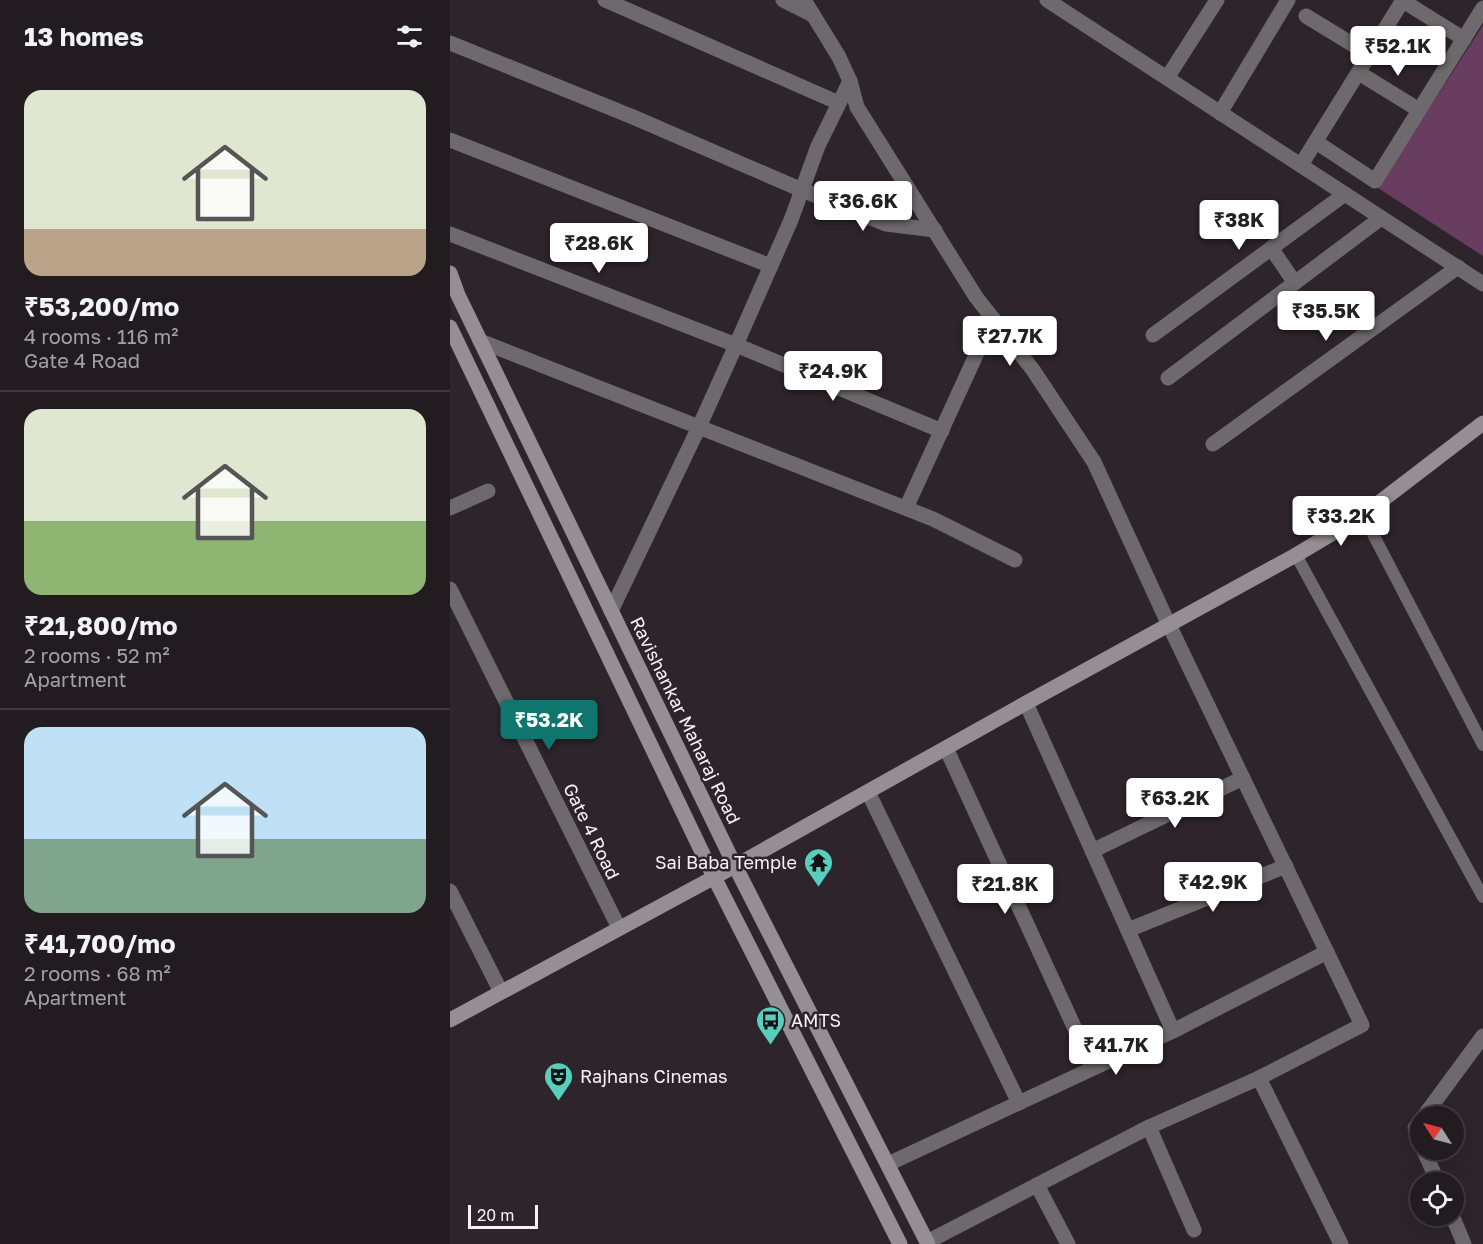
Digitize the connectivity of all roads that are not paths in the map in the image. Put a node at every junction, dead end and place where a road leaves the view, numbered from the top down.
1 (605, 0) edge
2 (783, 0) edge
3 (804, 0) edge
4 (1047, 0) edge
5 (1217, 0) edge
6 (1288, 0) edge
7 (1403, 0) edge
8 (1483, 8) edge
9 (813, 15) junction
10 (1306, 16) dead end
11 (1464, 39) junction
12 (450, 44) edge
13 (1370, 55) junction
14 (1359, 73) junction
15 (1167, 78) junction
16 (850, 81) junction
17 (839, 103) junction
18 (1419, 110) junction
19 (1220, 113) junction
20 (450, 140) edge
21 (1316, 142) junction
22 (1301, 165) junction
23 (802, 190) junction
24 (1345, 194) junction
25 (1381, 218) junction
26 (935, 230) junction
27 (450, 234) edge
28 (1271, 248) junction
29 (771, 266) junction
30 (1458, 267) junction
31 (450, 273) edge
32 (1295, 283) junction
33 (1483, 284) edge
34 (993, 318) junction
35 (450, 327) edge
36 (1153, 335) dead end
37 (480, 341) junction
38 (736, 345) junction
39 (1168, 378) dead end
40 (1483, 423) edge
41 (699, 427) junction
42 (942, 431) junction
43 (1214, 444) dead end
44 (488, 491) dead end
45 (450, 506) edge
46 (906, 508) junction
47 (1363, 515) junction
48 (1296, 555) junction
49 (1015, 560) dead end
50 (450, 589) edge
51 (611, 611) junction
52 (1169, 625) junction
53 (1026, 703) junction
54 (1483, 745) edge
55 (946, 748) junction
56 (1243, 778) junction
57 (868, 792) junction
58 (1092, 851) junction
59 (735, 866) junction
60 (1286, 866) junction
61 (714, 877) junction
62 (450, 891) edge
63 (1483, 897) edge
64 (619, 928) junction
65 (1128, 930) junction
66 (1328, 952) junction
67 (501, 992) junction
68 (450, 1020) edge
69 (1173, 1031) junction
70 (1483, 1036) edge
71 (1093, 1068) junction
72 (1260, 1078) junction
73 (1019, 1103) junction
74 (1431, 1106) edge
75 (1149, 1127) junction
76 (888, 1164) junction
77 (1037, 1185) junction
78 (1457, 1226) edge
79 (1194, 1230) dead end
80 (928, 1243) edge
81 (900, 1244) edge
82 (1068, 1244) edge
83 (1341, 1244) edge
84 (1464, 1244) edge

1 - 17 street
2 - 9 street
3 - 9 street
4 - 15 street
5 - 15 street
6 - 19 street
7 - 11 street
7 - 13 street
8 - 11 street
9 - 16 street
10 - 13 street
11 - 18 street
12 - 23 street
13 - 14 street
14 - 18 street
14 - 21 street
15 - 19 street
16 - 17 street
16 - 26 street
17 - 23 street
18 - 21 street
19 - 22 street
20 - 29 street
21 - 22 street
22 - 24 street
23 - 26 street
23 - 29 street
24 - 25 street
24 - 28 street
25 - 30 street
25 - 32 street
26 - 34 street
27 - 38 street
28 - 32 street
28 - 36 street
29 - 38 street
30 - 33 street
30 - 43 street
31 - 37 main road, Ravishankar Maharaj Road
32 - 39 street
34 - 42 street
34 - 52 street
35 - 61 main road
37 - 41 street
37 - 51 main road, Ravishankar Maharaj Road
38 - 41 street
38 - 42 street
40 - 47 main road
41 - 46 street
41 - 51 street
42 - 46 street
44 - 45 street
46 - 49 street
47 - 48 main road
47 - 54 lane
48 - 52 main road
48 - 63 lane
50 - 64 street, Gate 4 Road
51 - 59 main road, Ravishankar Maharaj Road
52 - 53 main road
52 - 56 street
53 - 55 main road
53 - 58 street
55 - 57 main road
55 - 71 street
56 - 58 street
56 - 60 street
57 - 59 main road
57 - 73 street
58 - 65 street
59 - 61 main road
59 - 76 main road, Ravishankar Maharaj Road
60 - 65 street
60 - 66 street
61 - 64 main road
61 - 81 main road
62 - 67 street
64 - 67 main road
65 - 69 street
66 - 69 street
66 - 72 street
67 - 68 main road
69 - 71 street
70 - 74 street
71 - 73 street
72 - 75 street
72 - 83 street
73 - 76 street
75 - 77 street
75 - 79 street
76 - 80 main road, Ravishankar Maharaj Road
77 - 80 street
77 - 82 street
78 - 84 street

